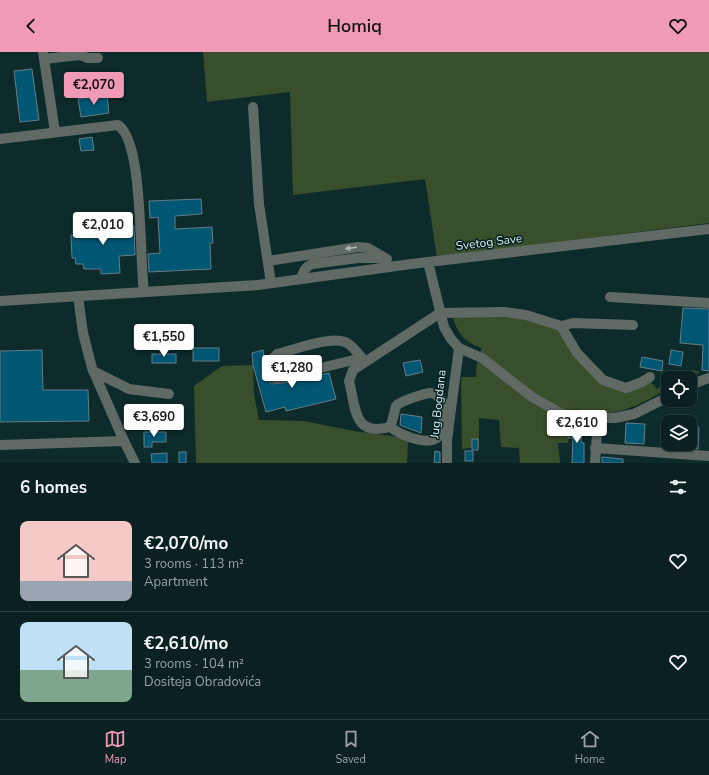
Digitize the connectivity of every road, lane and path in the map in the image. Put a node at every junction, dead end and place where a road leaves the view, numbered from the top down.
1 (43, 56) edge
2 (98, 58) dead end
3 (253, 107) dead end
4 (55, 132) junction
5 (0, 139) edge
6 (709, 229) edge
7 (387, 259) junction
8 (268, 261) junction
9 (428, 262) junction
10 (410, 264) junction
11 (301, 279) junction
12 (272, 283) junction
13 (144, 292) junction
14 (78, 296) junction
15 (610, 297) dead end
16 (0, 301) edge
17 (709, 304) edge
18 (440, 313) junction
19 (633, 325) dead end
20 (561, 326) junction
21 (459, 348) junction
22 (364, 360) junction
23 (93, 371) junction
24 (650, 377) dead end
25 (709, 378) edge
26 (697, 382) edge
27 (169, 394) dead end
28 (661, 400) edge
29 (598, 419) junction
30 (390, 427) junction
31 (124, 441) junction
32 (0, 445) edge
33 (595, 448) junction
34 (706, 459) edge
35 (135, 463) edge
36 (447, 463) edge
37 (595, 463) edge

1 - 2 street
1 - 4 street
3 - 8 street
4 - 5 street
4 - 13 street
6 - 9 street, Svetog Save
7 -> 8 street
7 - 10 street
7 - 11 street
8 - 12 street
9 - 10 street, Svetog Save
9 - 18 street
10 - 11 street, Svetog Save
11 - 12 street, Svetog Save
12 - 13 street, Svetog Save
13 - 14 street, Svetog Save
14 - 16 street, Svetog Save
14 - 23 street
15 - 17 street
18 - 20 street
18 - 21 street
18 - 22 street
19 - 20 street
20 - 24 street
21 - 29 street
21 - 36 street, Jug Bogdana
22 - 22 street
22 - 30 street
23 - 27 street
23 - 31 street
25 - 26 street
28 - 29 street
29 - 33 street
30 - 30 street
31 - 32 street
31 - 35 street
33 - 34 street
33 - 37 street

